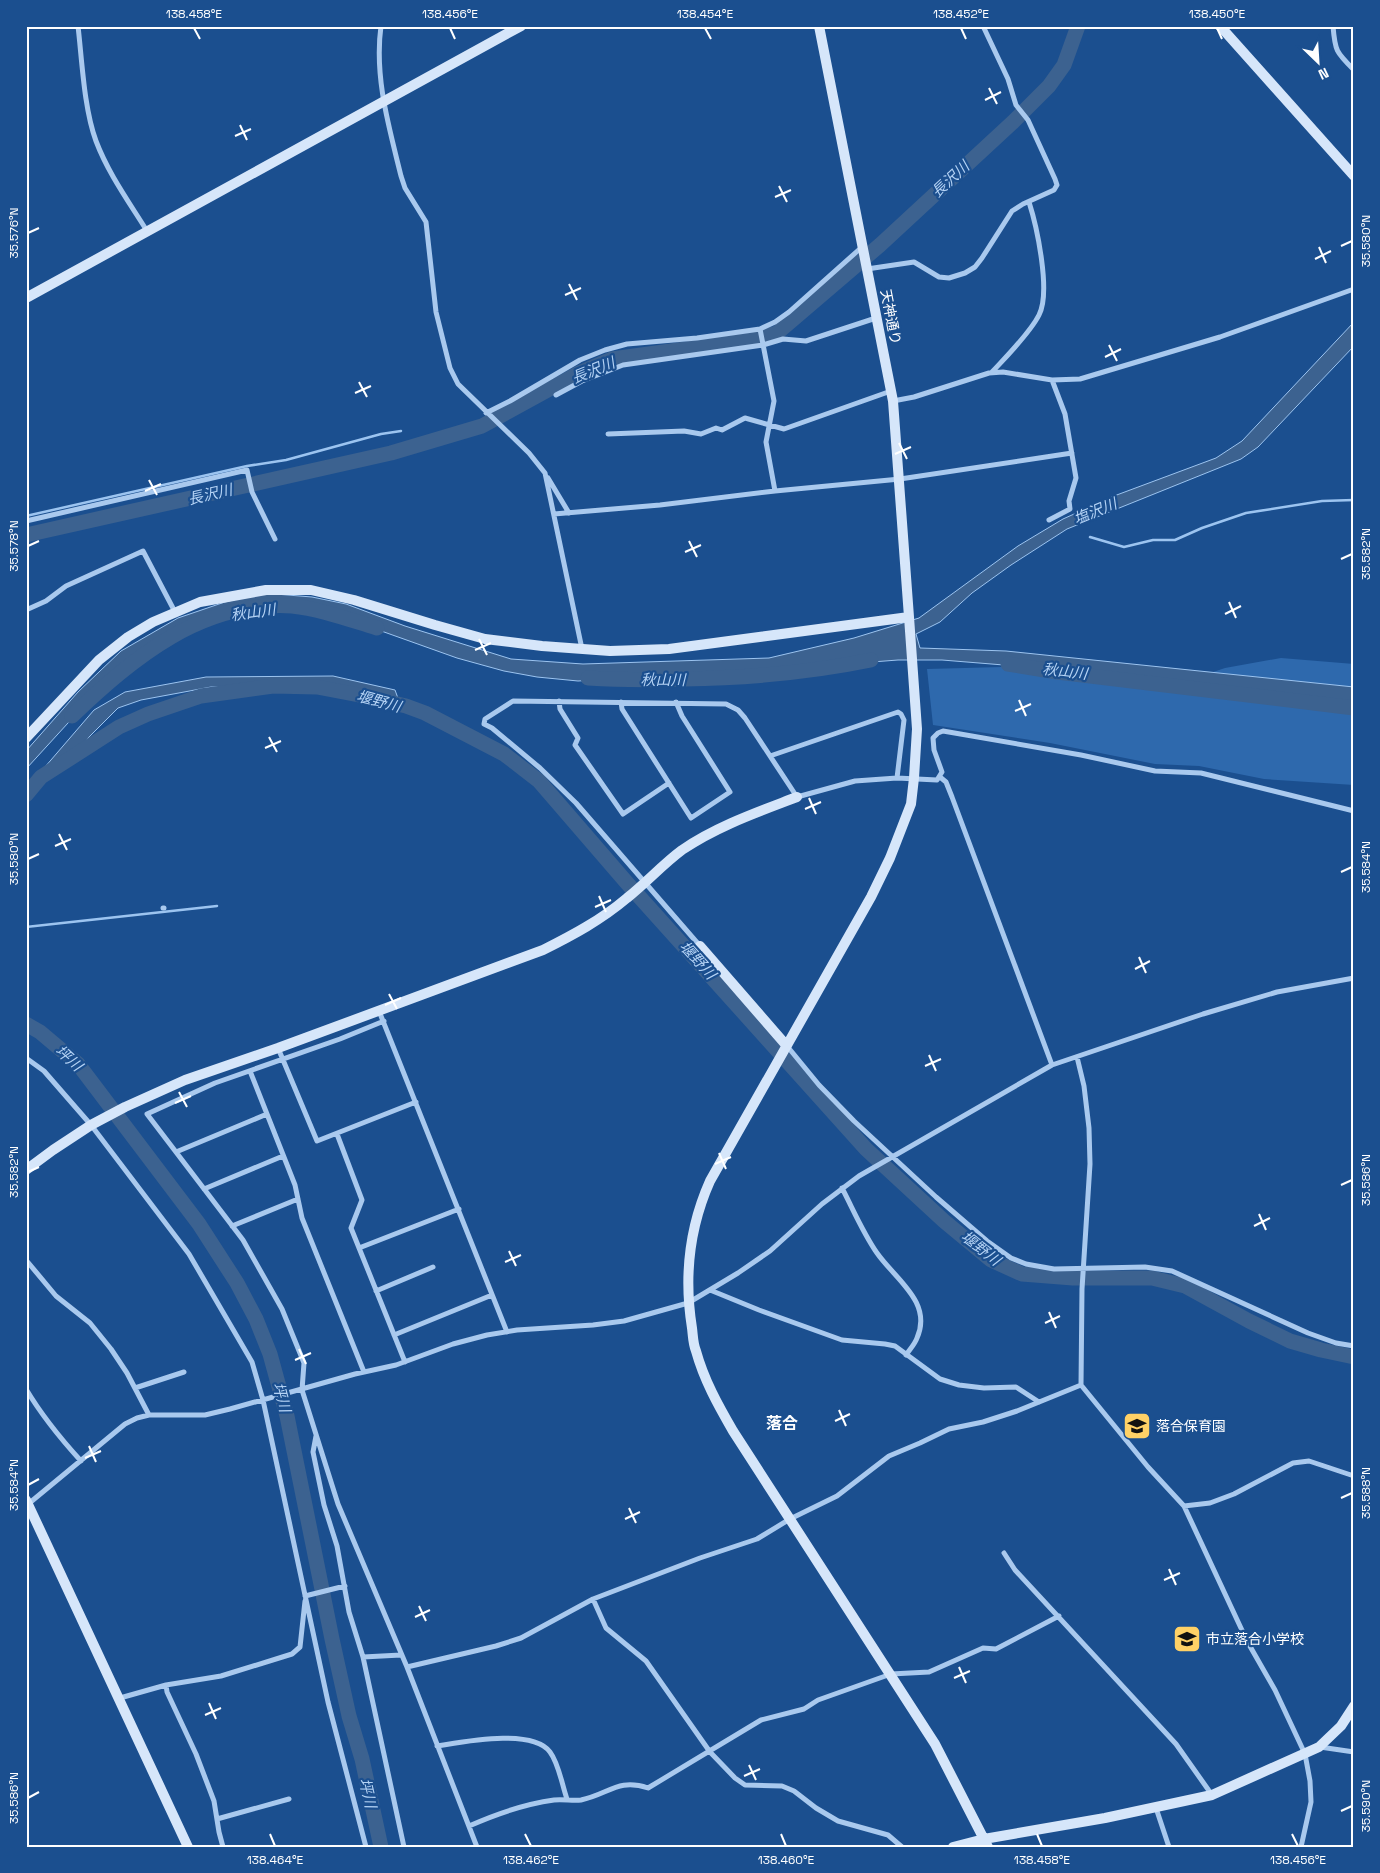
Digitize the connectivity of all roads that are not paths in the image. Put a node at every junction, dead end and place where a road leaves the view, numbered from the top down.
1 (78, 26) edge
2 (381, 26) edge
3 (521, 26) edge
4 (819, 26) edge
5 (983, 26) edge
6 (1220, 26) edge
7 (1333, 26) edge
8 (1354, 70) edge
9 (384, 102) junction
10 (1354, 176) edge
11 (1029, 202) junction
12 (147, 231) junction
13 (863, 247) junction
14 (867, 267) junction
15 (1354, 289) edge
16 (26, 298) edge
17 (877, 318) junction
18 (760, 329) junction
19 (763, 345) junction
20 (992, 372) junction
21 (1052, 380) junction
22 (556, 395) dead end
23 (892, 396) junction
24 (486, 413) junction
25 (769, 426) junction
26 (608, 434) dead end
27 (1072, 453) junction
28 (545, 474) junction
29 (900, 479) junction
30 (775, 491) junction
31 (568, 513) junction
32 (554, 514) junction
33 (26, 520) edge
34 (1049, 520) dead end
35 (274, 539) dead end
36 (26, 610) edge
37 (175, 612) junction
38 (909, 617) junction
39 (582, 648) junction
40 (559, 701) junction
41 (621, 702) junction
42 (676, 702) junction
43 (26, 738) edge
44 (770, 756) junction
45 (940, 777) junction
46 (897, 778) junction
47 (914, 778) junction
48 (669, 783) junction
49 (797, 797) junction
50 (1354, 811) edge
51 (644, 884) junction
52 (700, 946) joint
53 (1354, 978) edge
54 (379, 1011) junction
55 (384, 1021) junction
56 (786, 1047) junction
57 (278, 1048) junction
58 (1077, 1057) junction
59 (26, 1058) edge
60 (283, 1059) junction
61 (1052, 1065) junction
62 (250, 1071) junction
63 (416, 1102) junction
64 (267, 1114) junction
65 (91, 1125) junction
66 (337, 1134) junction
67 (176, 1152) junction
68 (283, 1156) junction
69 (890, 1157) junction
70 (26, 1170) edge
71 (842, 1188) junction
72 (204, 1189) junction
73 (298, 1199) junction
74 (459, 1209) junction
75 (232, 1226) junction
76 (359, 1248) junction
77 (26, 1260) edge
78 (433, 1267) dead end
79 (1084, 1269) junction
80 (376, 1290) junction
81 (710, 1290) junction
82 (492, 1296) junction
83 (688, 1303) junction
84 (507, 1332) junction
85 (394, 1335) junction
86 (1354, 1346) edge
87 (906, 1355) junction
88 (405, 1362) junction
89 (184, 1372) dead end
90 (364, 1372) junction
91 (1081, 1385) junction
92 (26, 1388) edge
93 (135, 1388) junction
94 (302, 1390) junction
95 (266, 1399) junction
96 (1039, 1402) junction
97 (149, 1415) junction
98 (316, 1433) junction
99 (81, 1461) junction
100 (1354, 1476) edge
101 (27, 1503) edge
102 (1184, 1506) junction
103 (790, 1519) junction
104 (1004, 1553) dead end
105 (342, 1587) junction
106 (308, 1595) junction
107 (593, 1599) junction
108 (1059, 1616) junction
109 (401, 1655) junction
110 (363, 1657) junction
111 (407, 1668) junction
112 (890, 1674) junction
113 (166, 1685) junction
114 (120, 1698) junction
115 (1354, 1706) edge
116 (437, 1746) junction
117 (1319, 1747) junction
118 (710, 1752) junction
119 (1354, 1752) edge
120 (1305, 1754) junction
121 (1212, 1795) junction
122 (289, 1799) dead end
123 (567, 1799) junction
124 (1156, 1808) junction
125 (217, 1819) junction
126 (469, 1826) junction
127 (986, 1843) edge
128 (188, 1847) edge
129 (223, 1847) edge
130 (366, 1847) edge
131 (404, 1847) edge
132 (477, 1847) edge
133 (902, 1847) edge
134 (953, 1847) edge
135 (1170, 1847) edge
136 (1301, 1847) edge

1 - 12 street
2 - 9 street
3 - 9 street
4 - 13 street, 天神通り
5 - 11 street
6 - 10 street
7 - 8 street
9 - 12 street
9 - 24 street
11 - 14 street
11 - 20 street
12 - 16 street
13 - 14 street, 天神通り
13 - 18 street
14 - 17 street, 天神通り
15 - 21 street
17 - 19 street
17 - 23 street, 天神通り
18 - 19 street
18 - 24 street
19 - 22 street
19 - 25 street
20 - 21 street
20 - 23 street
21 - 27 street
23 - 25 street
23 - 29 street, 天神通り
24 - 28 street
25 - 26 street
25 - 30 street
27 - 29 street
27 - 34 street
28 - 31 street
28 - 32 street
29 - 30 street
29 - 38 street, 天神通り
30 - 31 street
31 - 32 street
32 - 39 street
33 - 35 street
36 - 37 street
37 - 39 street
37 - 43 street
38 - 39 street
38 - 47 street, 天神通り
40 - 41 street
40 - 48 street
40 - 51 street
41 - 42 street
41 - 48 street
42 - 44 street
42 - 48 street
44 - 46 street
44 - 49 street
45 - 47 street
45 - 50 street
45 - 61 street
46 - 47 street
46 - 49 street
47 - 56 street, 天神通り
49 - 51 street
51 - 52 street
51 - 54 street
52 - 56 street
53 - 58 street
54 - 55 street
54 - 57 street
55 - 60 street
55 - 63 street
56 - 69 street
56 - 83 street, 天神通り
57 - 60 street
57 - 65 street
58 - 61 street
58 - 79 street
59 - 65 street
60 - 62 street
60 - 66 street
61 - 69 street
62 - 64 street
62 - 67 street
63 - 66 street
63 - 74 street
64 - 67 street
64 - 68 street
65 - 70 street
65 - 95 street
66 - 76 street
67 - 72 street
68 - 72 street
68 - 73 street
69 - 71 street
69 - 79 street
71 - 81 street
71 - 87 street
72 - 75 street
73 - 75 street
73 - 90 street
74 - 76 street
74 - 82 street
75 - 94 street
76 - 80 street
77 - 93 street
78 - 80 street
79 - 86 street
79 - 91 street
80 - 85 street
81 - 83 street
81 - 87 street
82 - 84 street
82 - 85 street
83 - 84 street
83 - 103 street, 天神通り
84 - 88 street
85 - 88 street
87 - 96 street
88 - 90 street
89 - 93 street
90 - 94 street
91 - 96 street
91 - 102 street
92 - 99 street
93 - 97 street
94 - 95 street
94 - 98 street
95 - 97 street
95 - 106 street
96 - 103 street
97 - 99 street
98 - 105 street
98 - 109 street
99 - 101 street
100 - 102 street
101 - 114 street
102 - 120 street
103 - 107 street
103 - 112 street, 天神通り
104 - 108 street
105 - 106 street
105 - 110 street
106 - 113 street
106 - 130 street
107 - 111 street
107 - 118 street
108 - 112 street
108 - 121 street
109 - 110 street
109 - 111 street
110 - 131 street
111 - 116 street
112 - 118 street
112 - 127 street, 天神通り
113 - 114 street
113 - 125 street
114 - 128 street
115 - 117 street
116 - 123 street
116 - 126 street
117 - 119 street
117 - 120 street
118 - 123 street
118 - 133 street
120 - 121 street
120 - 136 street
121 - 124 street
122 - 125 street
123 - 126 street
124 - 127 street
124 - 135 street
125 - 129 street
126 - 132 street
127 - 134 street

